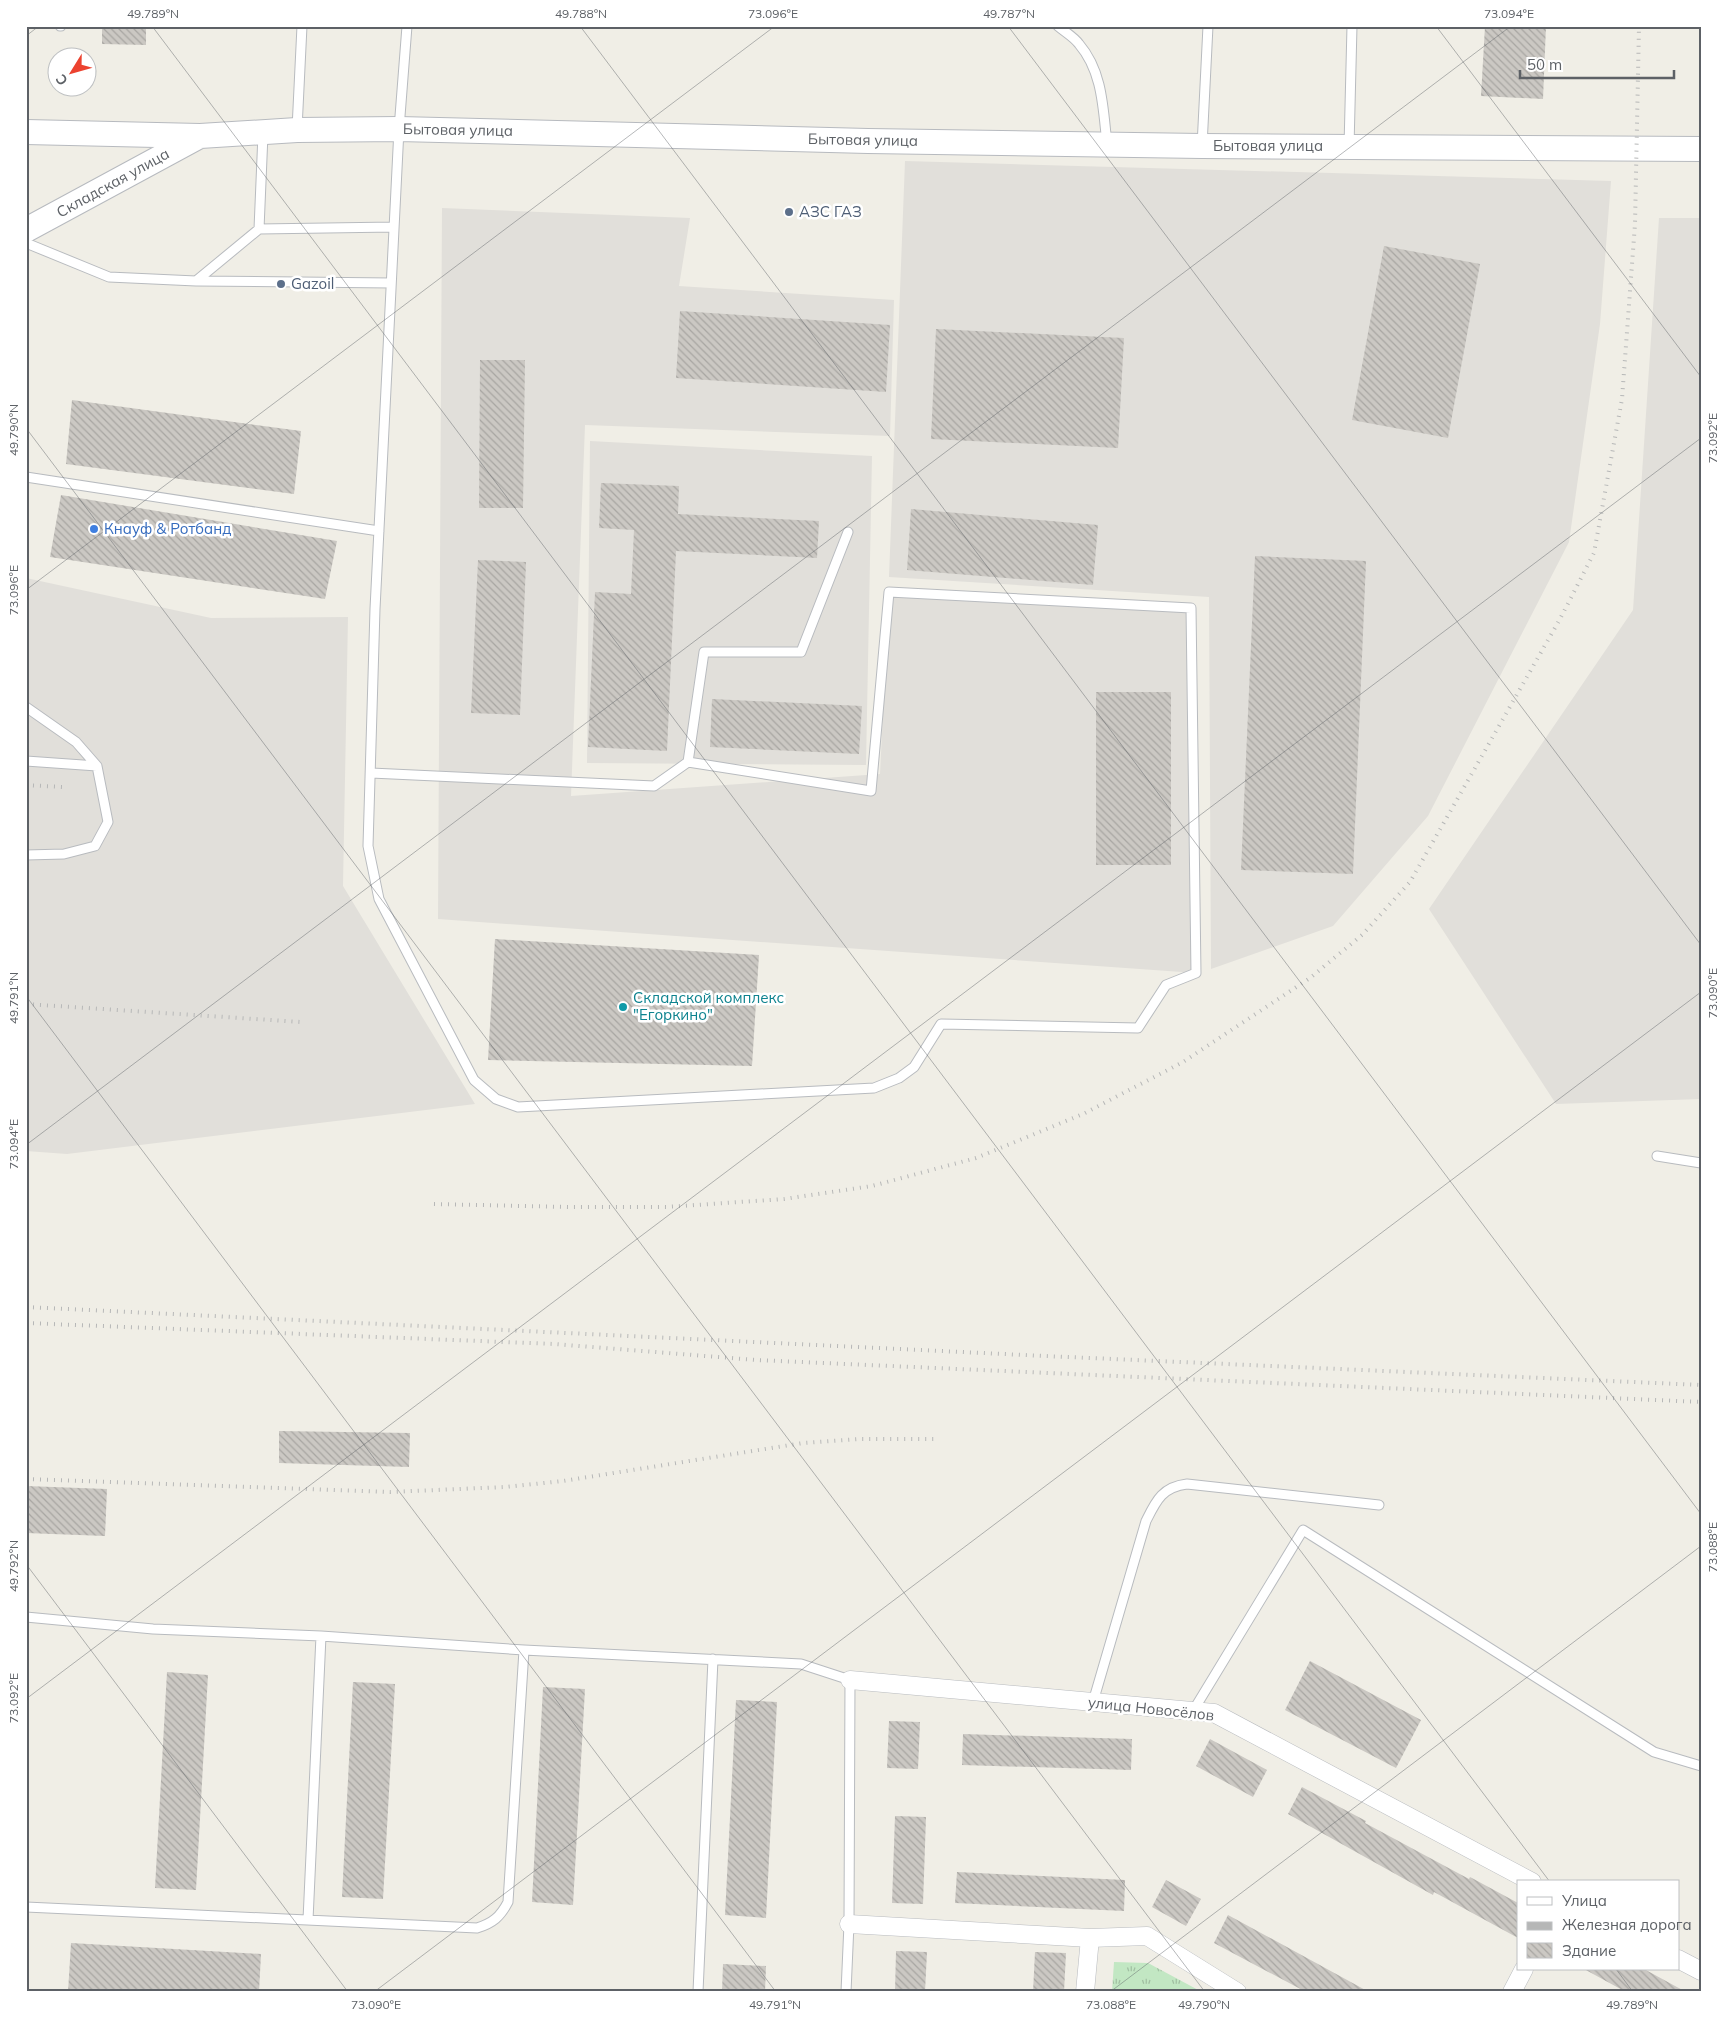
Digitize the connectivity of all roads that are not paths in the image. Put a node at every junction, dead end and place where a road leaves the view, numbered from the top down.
1 (302, 26) edge
2 (408, 26) edge
3 (1058, 26) edge
4 (1208, 26) edge
5 (1352, 26) edge
6 (399, 129) junction
7 (297, 130) junction
8 (264, 131) junction
9 (26, 132) edge
10 (200, 136) junction
11 (1107, 145) junction
12 (1202, 146) junction
13 (1349, 147) junction
14 (1701, 149) edge
15 (394, 227) junction
16 (259, 229) junction
17 (26, 230) edge
18 (26, 243) edge
19 (196, 281) junction
20 (392, 283) junction
21 (26, 477) edge
22 (379, 531) junction
23 (848, 532) dead end
24 (26, 707) edge
25 (26, 761) edge
26 (688, 762) junction
27 (98, 766) junction
28 (370, 774) junction
29 (26, 855) edge
30 (1656, 1156) dead end
31 (1701, 1163) edge
32 (1379, 1505) dead end
33 (26, 1617) edge
34 (321, 1636) junction
35 (524, 1650) junction
36 (713, 1660) junction
37 (850, 1680) junction
38 (1093, 1702) junction
39 (1193, 1711) junction
40 (1701, 1766) edge
41 (1528, 1880) edge
42 (26, 1907) edge
43 (308, 1920) junction
44 (850, 1924) junction
45 (1090, 1938) junction
46 (1680, 1961) edge
47 (1523, 1970) edge
48 (1701, 1971) edge
49 (698, 1992) edge
50 (846, 1992) edge
51 (1086, 1992) edge
52 (1238, 1992) edge
53 (1512, 1992) edge

1 - 7 lane
2 - 6 lane
3 - 11 lane
4 - 12 lane
5 - 13 lane
6 - 7 main road, Бытовая улица
6 - 11 main road, Бытовая улица
6 - 15 lane
7 - 8 main road, Бытовая улица
8 - 10 main road, Бытовая улица
8 - 16 lane
9 - 10 main road, Бытовая улица
10 - 17 main road, Складская улица
11 - 12 main road, Бытовая улица
12 - 13 main road, Бытовая улица
13 - 14 main road, Бытовая улица
15 - 16 lane
15 - 20 lane
16 - 19 lane
18 - 19 lane
19 - 20 lane
20 - 22 lane
21 - 22 lane
22 - 28 lane
23 - 26 lane
24 - 27 lane
25 - 27 lane
26 - 28 lane
26 - 28 lane
27 - 29 lane
30 - 31 lane
32 - 38 lane
33 - 34 lane
34 - 35 lane
34 - 43 lane
35 - 36 lane
35 - 43 lane
36 - 37 lane
36 - 49 lane
37 - 38 street, улица Новосёлов
37 - 44 lane
38 - 39 street, улица Новосёлов
39 - 40 lane
39 - 41 street, улица Новосёлов
42 - 43 lane
44 - 45 street
44 - 50 lane
45 - 51 street
45 - 52 street
46 - 48 street
47 - 53 street

